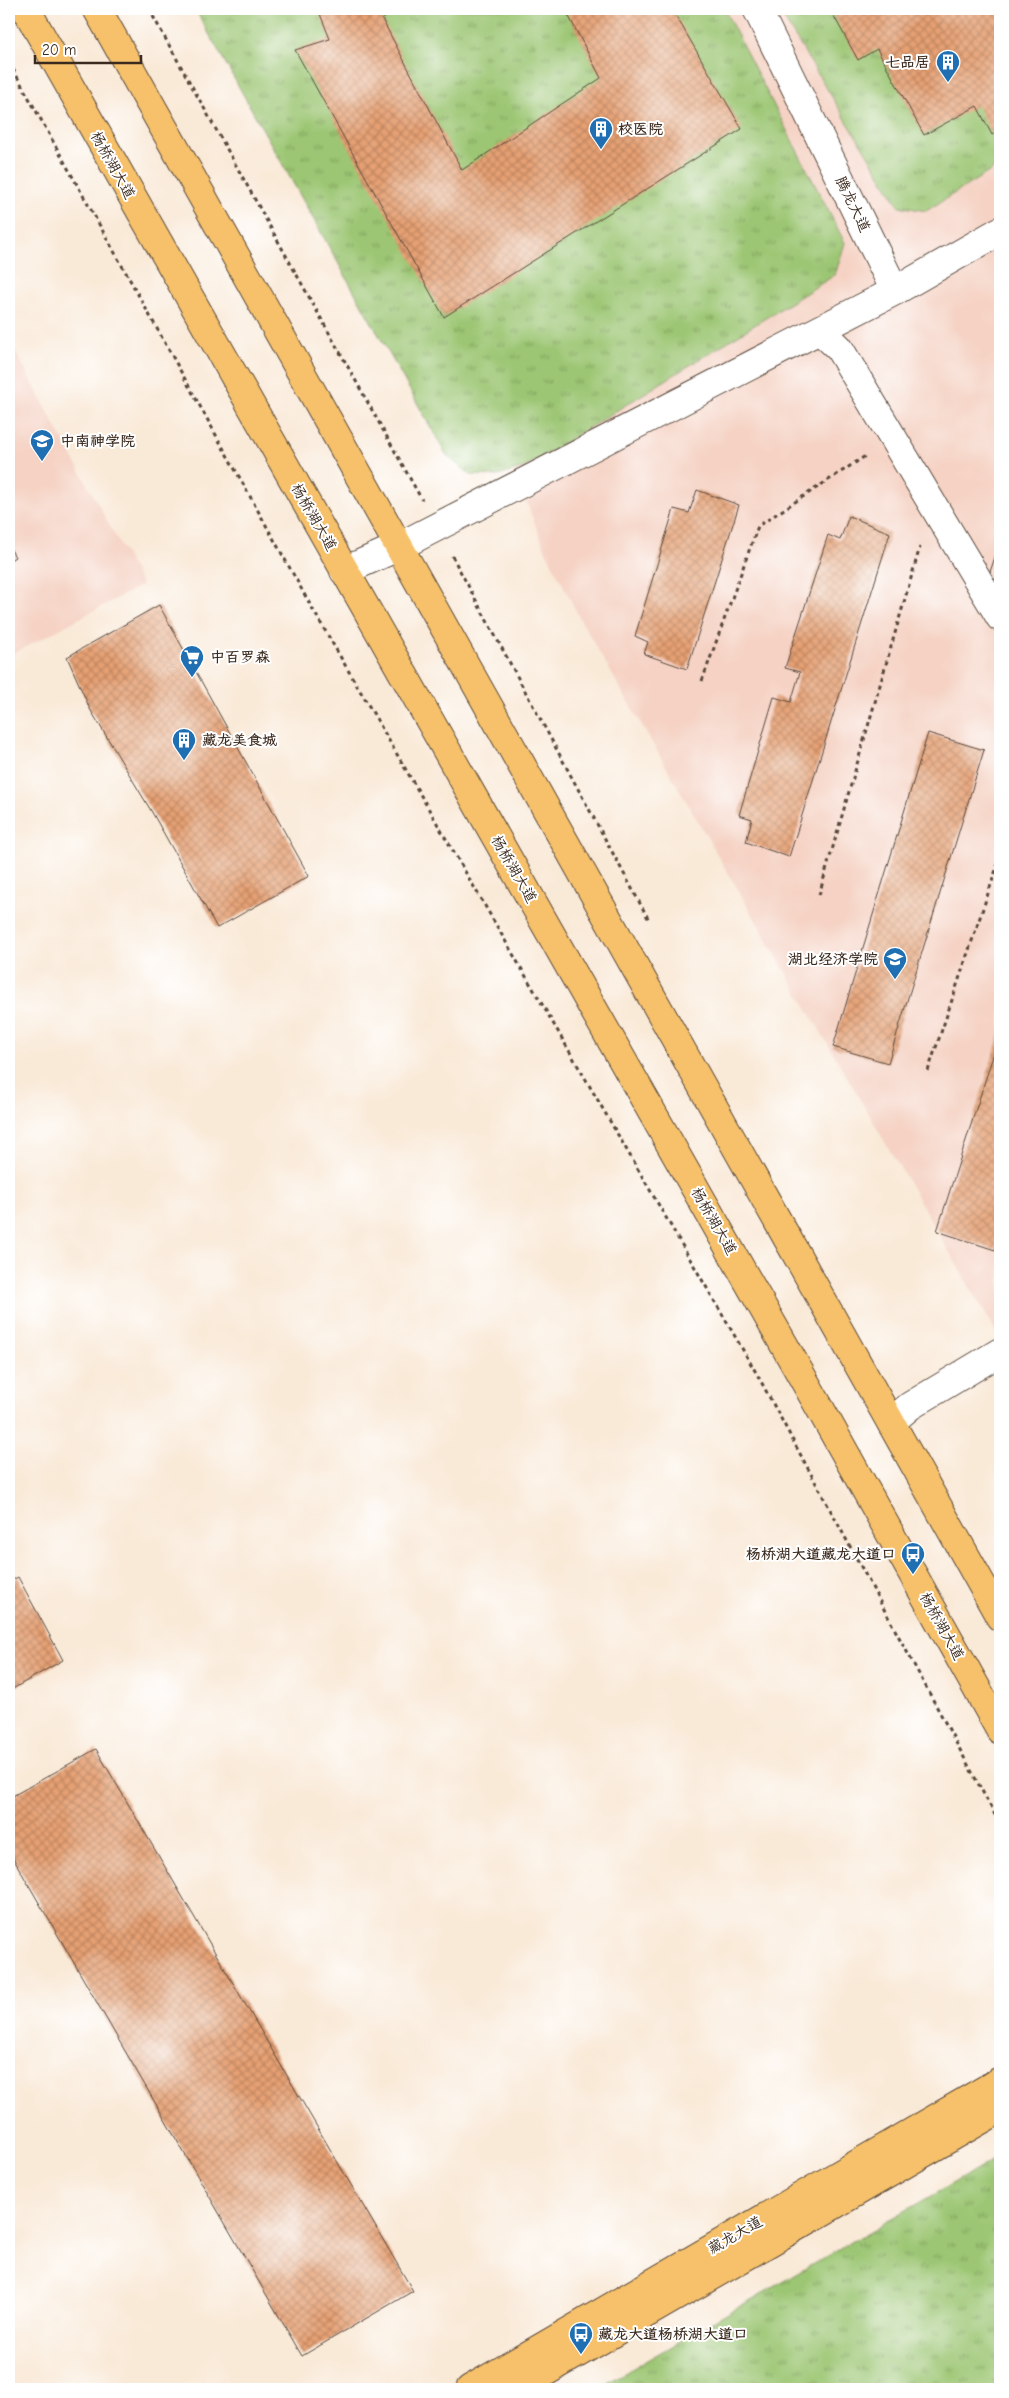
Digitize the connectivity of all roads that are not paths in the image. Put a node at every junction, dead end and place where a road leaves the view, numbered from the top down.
1 (26, 9) edge
2 (97, 9) edge
3 (757, 9) edge
4 (1000, 231) edge
5 (896, 291) junction
6 (820, 330) junction
7 (398, 547) junction
8 (344, 571) junction
9 (1000, 617) edge
10 (1000, 1352) edge
11 (891, 1422) junction
12 (1000, 1617) edge
13 (1000, 1730) edge
14 (1000, 2081) edge
15 (1000, 2109) edge
16 (470, 2389) edge
17 (516, 2389) edge

1 - 8 main road, 杨桥湖大道
2 - 7 main road
3 - 5 street, 腾龙大道
4 - 5 street
5 - 6 street
6 - 7 street
6 - 9 street
7 - 8 street
7 - 11 main road
8 - 13 main road, 杨桥湖大道
10 - 11 street
11 - 12 main road
14 - 16 main road, 藏龙大道
15 - 17 main road, 藏龙大道

